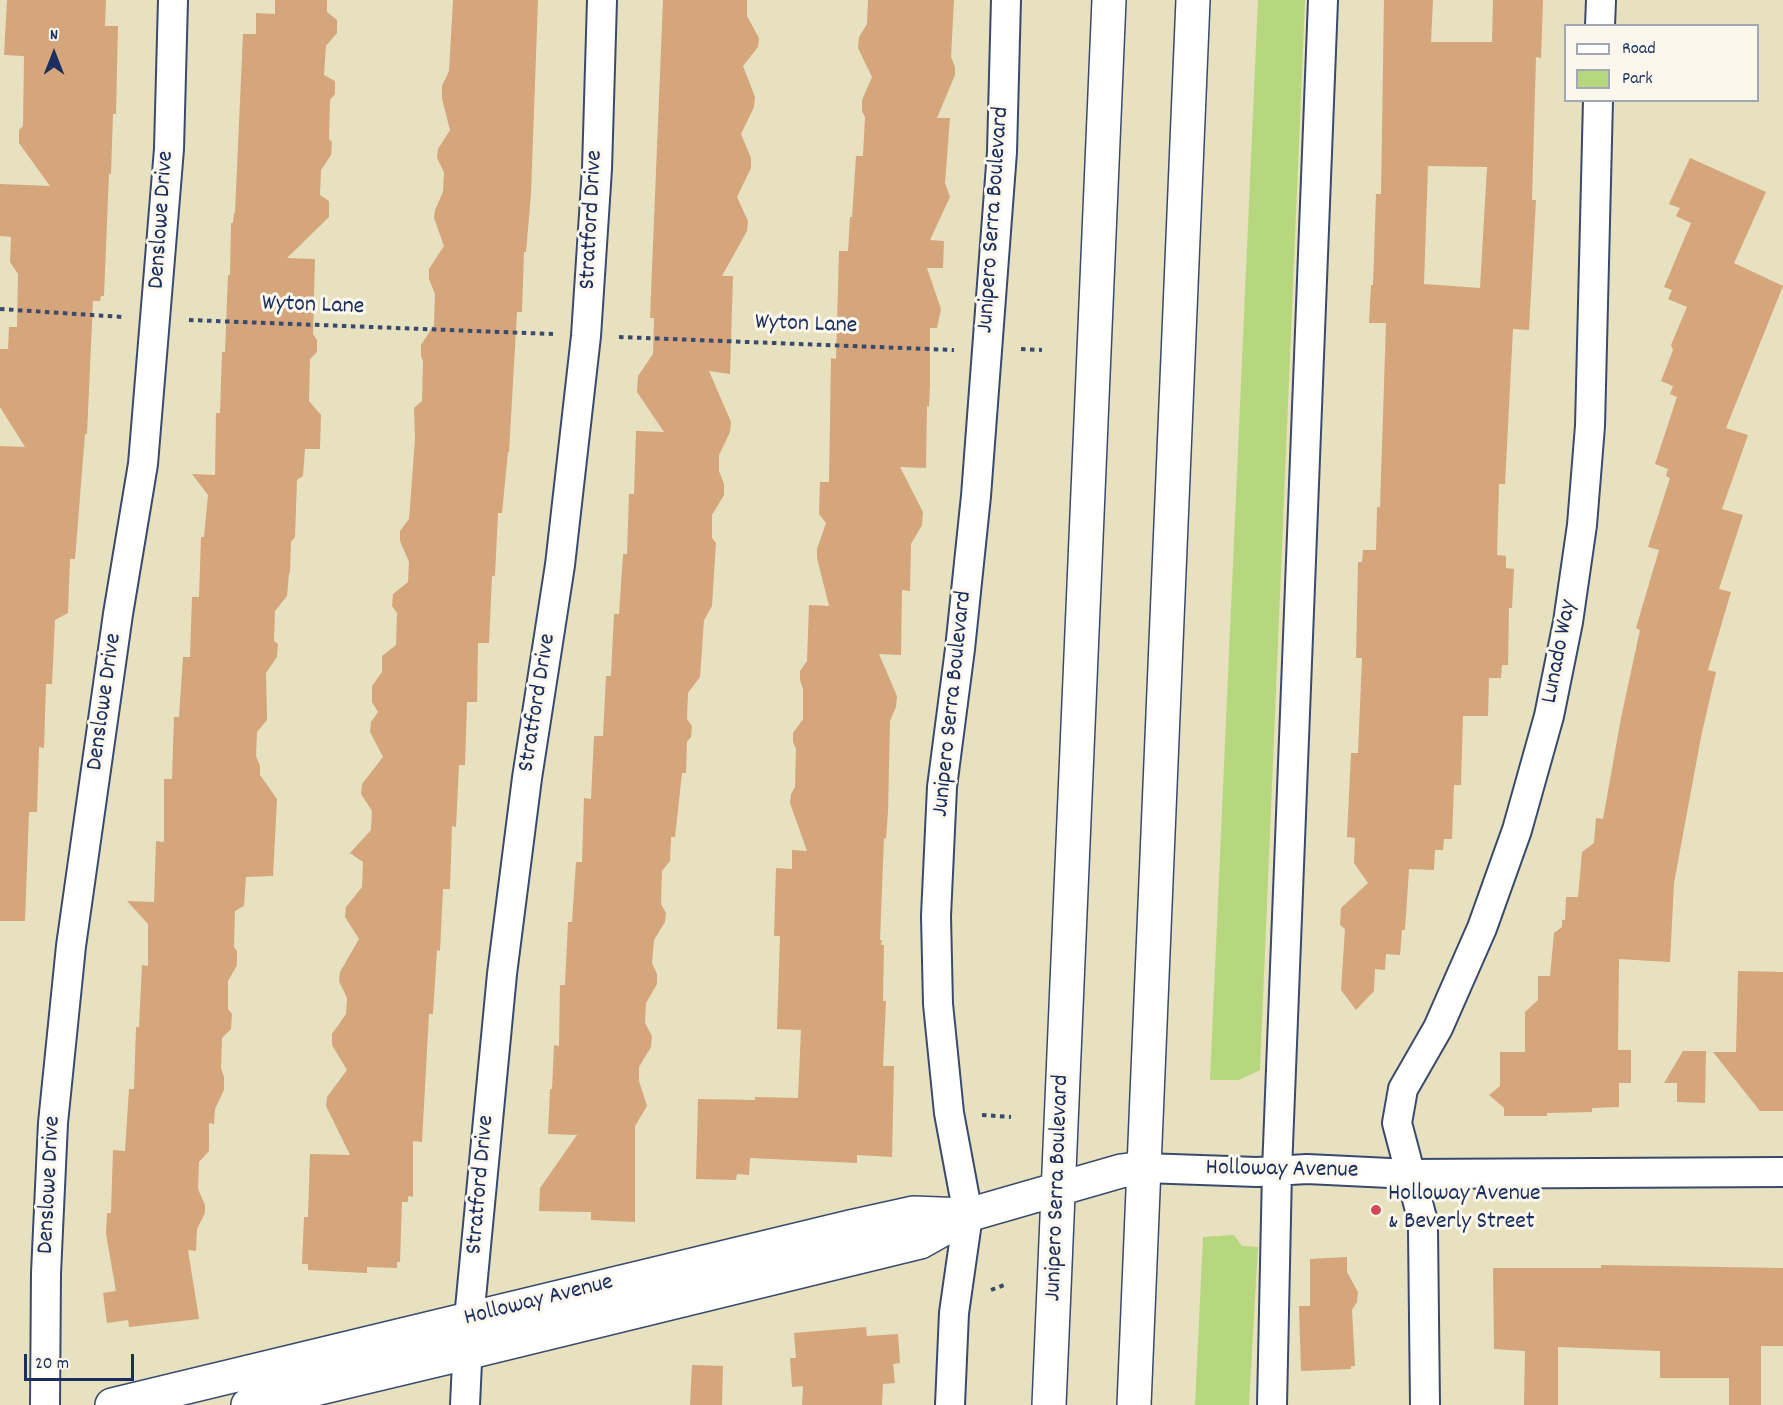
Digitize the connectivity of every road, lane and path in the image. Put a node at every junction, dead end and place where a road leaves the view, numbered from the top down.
1 (173, 0) edge
2 (602, 0) edge
3 (1006, 0) edge
4 (1109, 0) edge
5 (1193, 0) edge
6 (1323, 0) edge
7 (1601, 0) edge
8 (1600, 24) edge
9 (1598, 102) edge
10 (0, 309) edge
11 (133, 317) dead end
12 (188, 320) dead end
13 (556, 334) dead end
14 (615, 337) dead end
15 (987, 349) junction
16 (976, 1115) dead end
17 (1011, 1117) dead end
18 (1144, 1168) junction
19 (1277, 1171) junction
20 (1783, 1172) edge
21 (1410, 1174) junction
22 (1059, 1188) junction
23 (968, 1215) junction
24 (469, 1319) junction
25 (466, 1353) junction
26 (45, 1405) edge
27 (112, 1405) edge
28 (248, 1405) edge
29 (465, 1405) edge
30 (950, 1405) edge
31 (1049, 1405) edge
32 (1134, 1405) edge
33 (1272, 1405) edge
34 (1425, 1405) edge

1 - 26 street, Denslowe Drive
2 - 24 street, Stratford Drive
3 - 15 street, Junipero Serra Boulevard
4 - 22 main road, Junipero Serra Boulevard
5 - 18 main road
6 - 19 street
7 - 8 street
9 - 21 street, Lunado Way
10 - 11 path
12 - 13 path, Wyton Lane
14 - 15 path, Wyton Lane
15 - 23 street, Junipero Serra Boulevard
16 - 17 path
18 - 19 street, Holloway Avenue
18 - 22 main road, Holloway Avenue
18 - 32 main road
19 - 21 street, Holloway Avenue
19 - 33 street
20 - 21 street, Holloway Avenue
21 - 34 street, Lunado Way
22 - 23 main road, Holloway Avenue
22 - 31 main road, Junipero Serra Boulevard
23 - 24 main road, Holloway Avenue
23 - 25 main road, Holloway Avenue
23 - 30 street, Junipero Serra Boulevard
24 - 25 street, Stratford Drive
24 - 27 main road, Holloway Avenue
25 - 28 main road, Holloway Avenue
25 - 29 street, Stratford Drive

